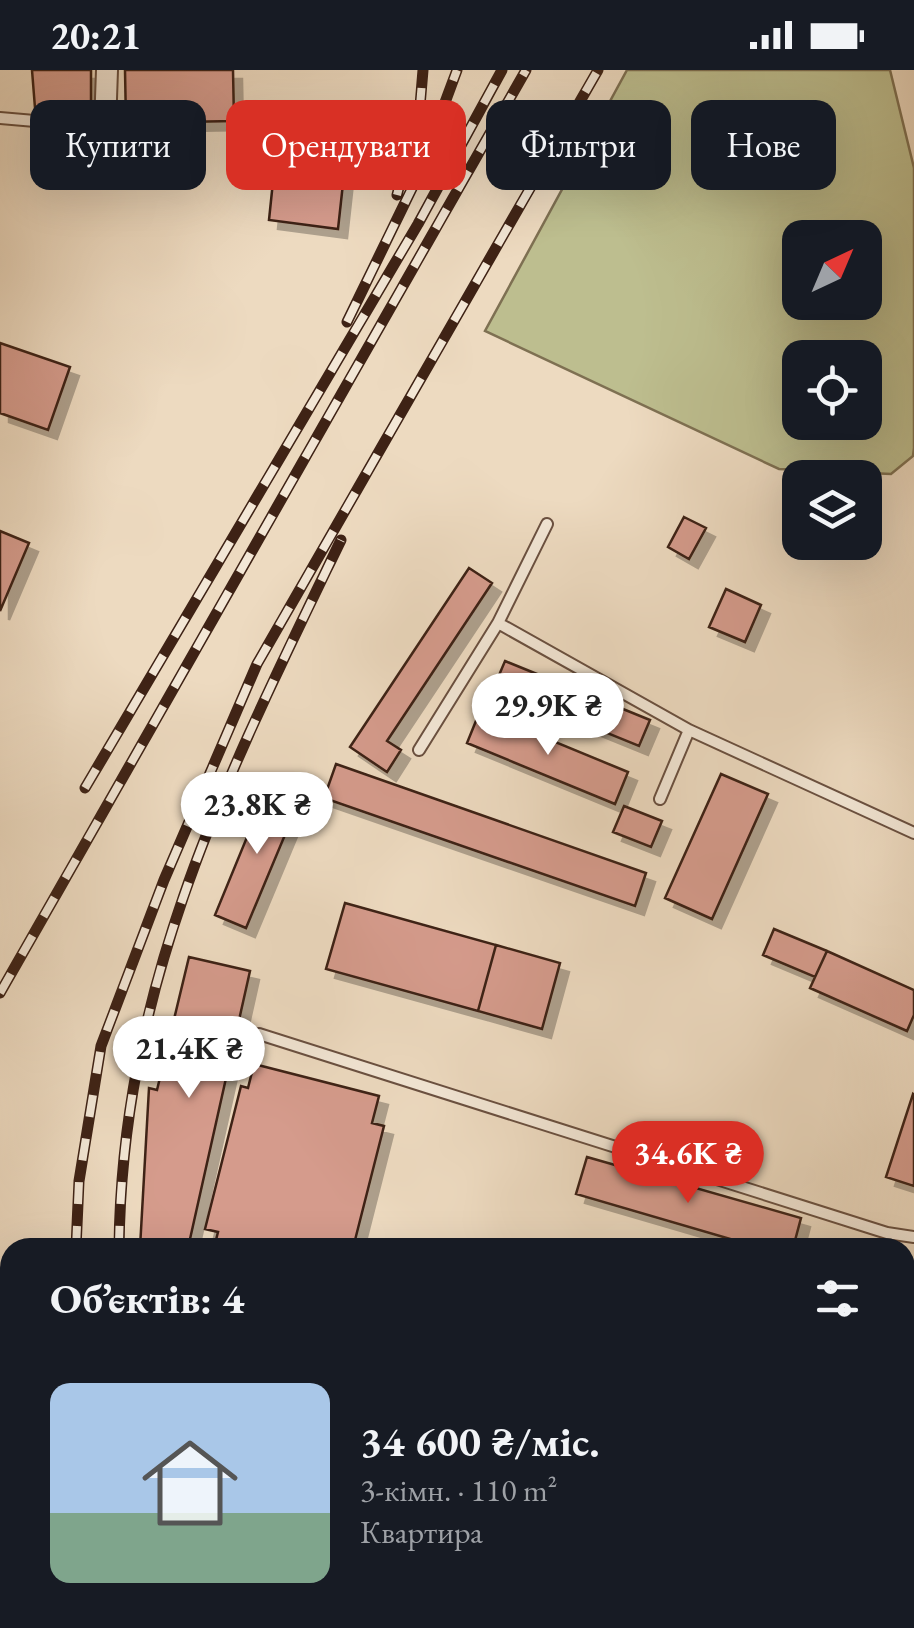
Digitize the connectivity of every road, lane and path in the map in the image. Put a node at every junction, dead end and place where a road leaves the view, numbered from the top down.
1 (107, 70) edge
2 (106, 100) edge
3 (0, 118) edge
4 (30, 124) edge
5 (547, 524) dead end
6 (498, 623) junction
7 (689, 730) junction
8 (419, 750) dead end
9 (660, 798) dead end
10 (914, 833) edge
11 (259, 1034) dead end
12 (914, 1237) edge

1 - 2 street
3 - 4 lane
5 - 6 lane
6 - 7 lane
6 - 8 lane
7 - 9 lane
7 - 10 lane
11 - 12 lane

